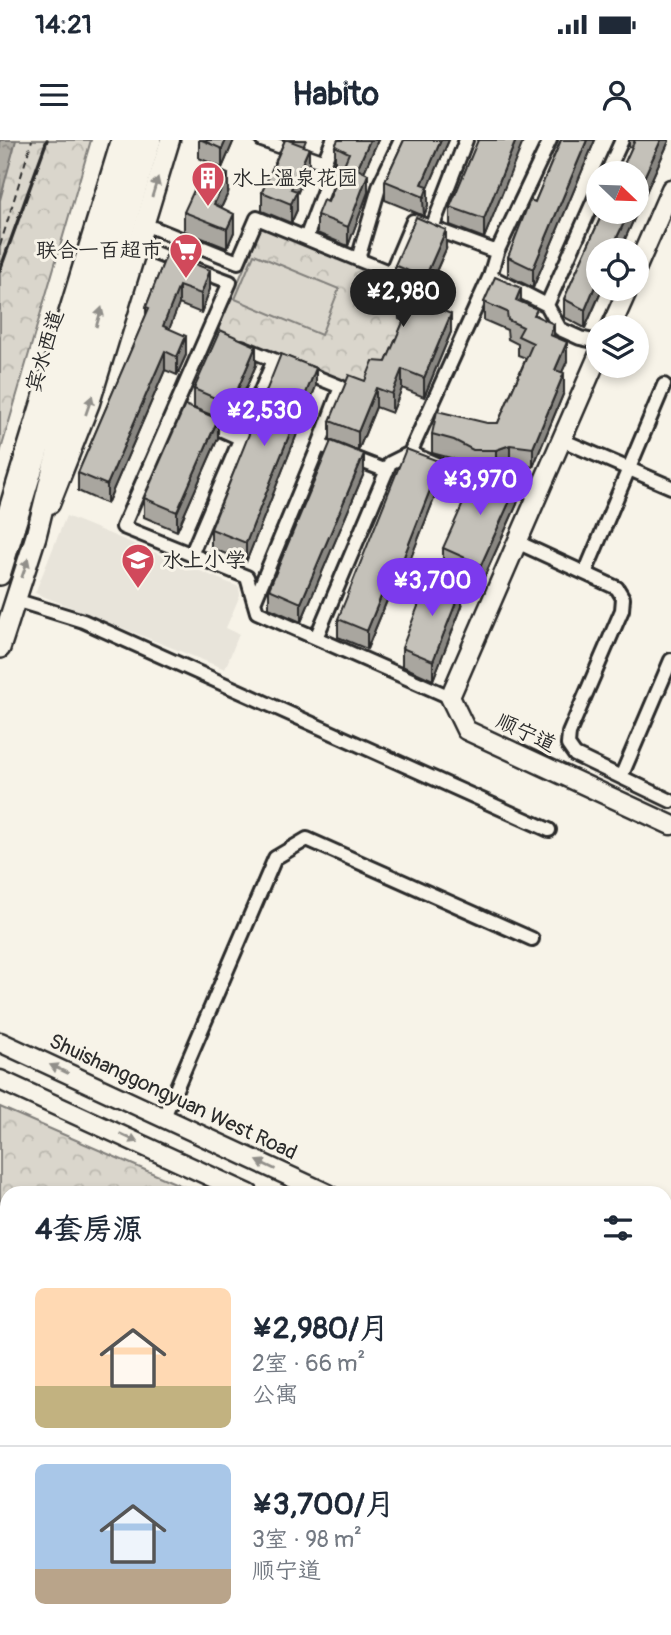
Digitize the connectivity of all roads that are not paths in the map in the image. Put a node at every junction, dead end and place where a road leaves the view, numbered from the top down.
1 (121, 140) edge
2 (133, 140) edge
3 (150, 140) edge
4 (170, 140) edge
5 (262, 140) edge
6 (333, 140) edge
7 (401, 140) edge
8 (466, 140) edge
9 (622, 140) edge
10 (547, 141) edge
11 (612, 161) edge
12 (324, 162) junction
13 (671, 189) edge
14 (586, 218) edge
15 (144, 223) junction
16 (432, 229) junction
17 (306, 238) junction
18 (649, 239) edge
19 (137, 246) junction
20 (497, 252) junction
21 (358, 259) junction
22 (238, 262) junction
23 (490, 276) junction
24 (230, 282) junction
25 (547, 305) junction
26 (219, 338) junction
27 (586, 339) edge
28 (274, 360) junction
29 (589, 378) edge
30 (664, 385) dead end
31 (175, 409) junction
32 (240, 438) junction
33 (562, 440) junction
34 (319, 445) junction
35 (410, 453) junction
36 (629, 469) junction
37 (387, 471) junction
38 (671, 487) edge
39 (538, 494) junction
40 (36, 536) junction
41 (0, 537) edge
42 (517, 542) junction
43 (191, 555) junction
44 (585, 573) junction
45 (0, 575) edge
46 (15, 600) junction
47 (254, 602) junction
48 (316, 638) junction
49 (0, 648) edge
50 (671, 660) edge
51 (450, 697) junction
52 (621, 777) junction
53 (671, 801) edge
54 (671, 825) edge
55 (548, 830) dead end
56 (532, 939) dead end
57 (0, 1042) edge
58 (0, 1080) edge
59 (164, 1117) junction
60 (232, 1186) edge
61 (311, 1186) edge

1 - 41 street
2 - 45 main road, 宾水西道
40 -> 3 main road, 宾水西道
15 -> 4 street
5 - 12 street
6 - 12 street
7 - 21 street
8 - 16 street
9 - 11 street
10 - 20 street
12 - 17 street
13 - 18 street
14 - 25 street
15 - 19 street
15 - 22 street
16 - 20 street
16 - 21 street
17 - 21 street
17 - 22 street
19 - 24 street
40 -> 19 street
20 - 23 street
22 - 24 street
23 - 25 street
23 - 35 street
24 - 26 street
25 - 27 street
26 - 28 street
26 - 31 street
28 - 32 street
28 - 34 street
29 - 33 street
30 - 36 street
31 - 32 street
31 - 43 street
32 - 43 street
33 - 36 street
33 - 39 street
34 - 37 street
34 - 47 street
35 - 37 street
35 - 39 street
36 - 38 street
36 - 44 street
37 - 48 street
39 - 42 street
46 -> 40 main road, 宾水西道
42 - 44 street
42 - 51 street
43 - 47 street
44 - 52 street
46 - 49 main road, 宾水西道
46 - 55 street
47 - 48 street
48 - 51 street
50 - 52 street
51 - 54 street, 顺宁道
52 - 53 street
56 - 59 street
59 -> 57 street, Shuishanggongyuan West Road
58 -> 60 street
61 -> 59 street, Shuishanggongyuan West Road

